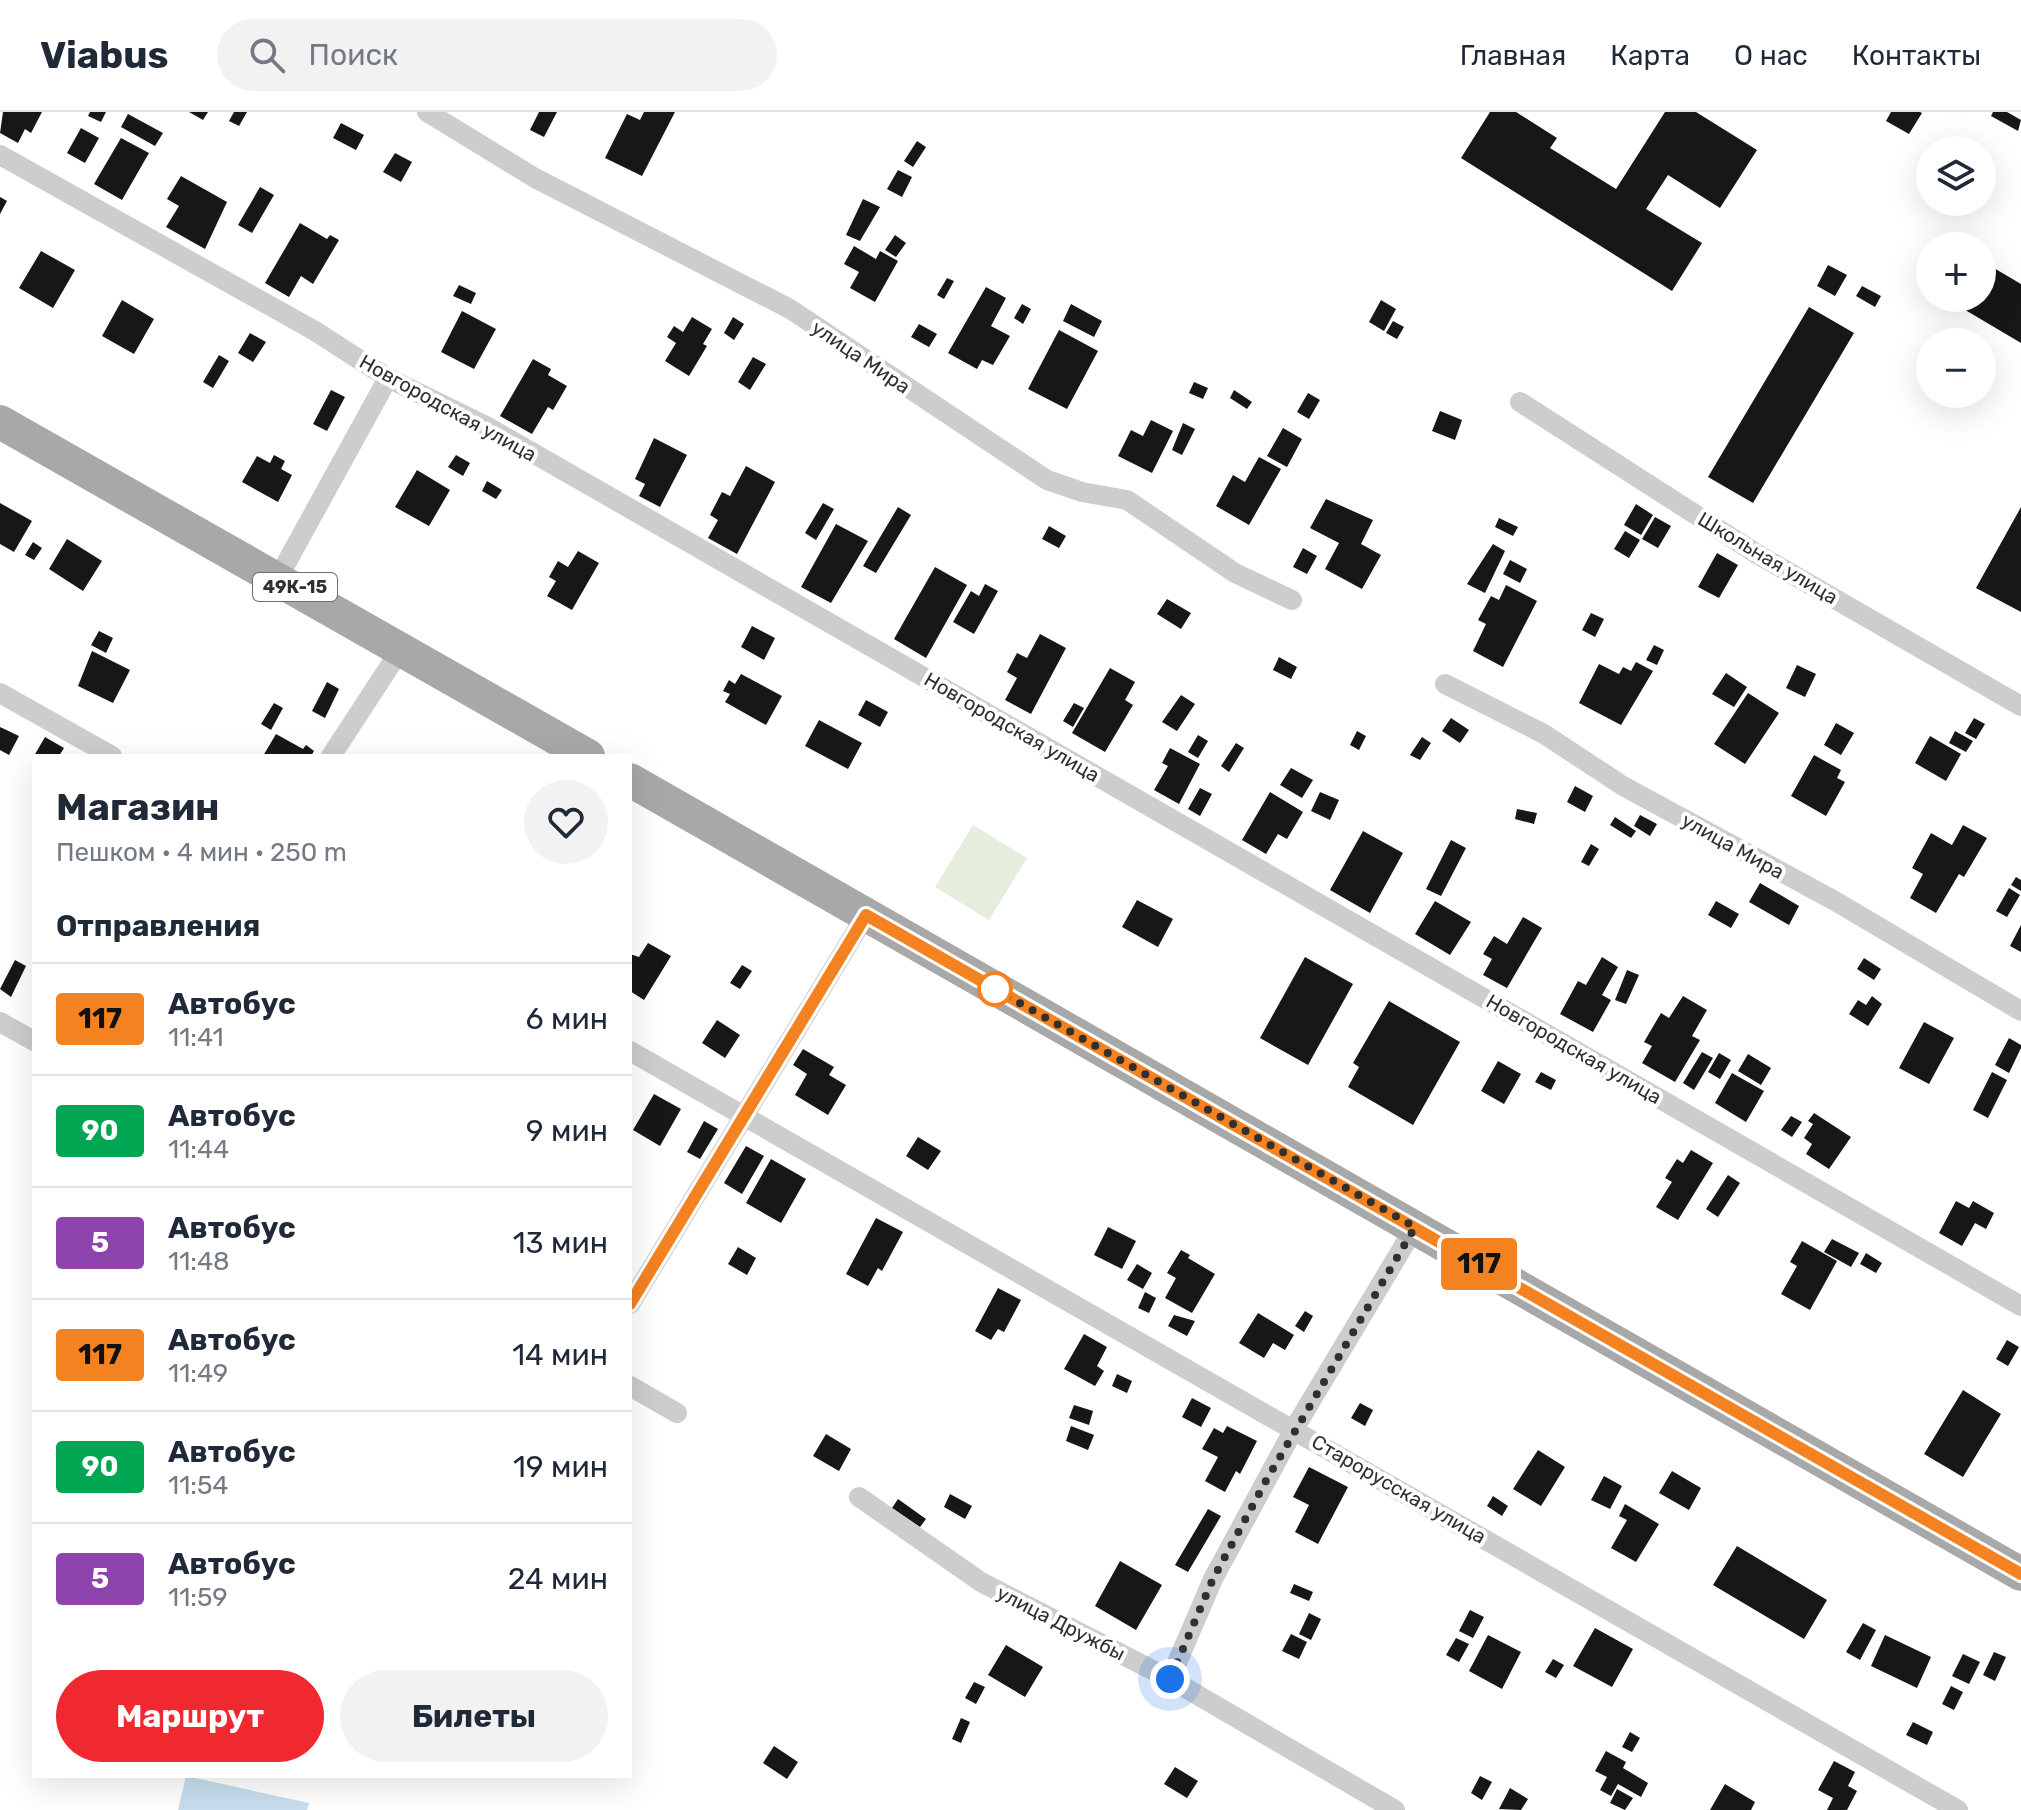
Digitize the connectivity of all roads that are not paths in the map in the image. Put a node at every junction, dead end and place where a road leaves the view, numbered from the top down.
1 (427, 112) edge
2 (0, 155) edge
3 (388, 378) junction
4 (1520, 402) dead end
5 (0, 422) edge
6 (278, 578) junction
7 (1292, 600) dead end
8 (401, 649) junction
9 (1445, 684) dead end
10 (0, 693) edge
11 (2021, 706) edge
12 (108, 754) edge
13 (332, 754) edge
14 (585, 754) edge
15 (632, 781) edge
16 (866, 915) junction
17 (2021, 1011) edge
18 (0, 1022) edge
19 (32, 1040) edge
20 (632, 1052) edge
21 (742, 1115) junction
22 (1415, 1227) junction
23 (632, 1301) edge
24 (2021, 1306) edge
25 (632, 1387) edge
26 (677, 1413) dead end
27 (1294, 1429) junction
28 (859, 1497) dead end
29 (2021, 1574) edge
30 (1170, 1679) junction
31 (1395, 1810) edge
32 (1958, 1810) edge

1 - 7 street, улица Мира
2 - 3 street, Новгородская улица
3 - 6 street
3 - 24 street, Новгородская улица
4 - 11 street, Школьная улица
5 - 6 main road, 49К-15
6 - 8 main road, 49К-15
8 - 13 street
8 - 14 main road, 49К-15
9 - 17 street, улица Мира
10 - 12 street
15 - 16 main road
16 - 21 street
16 - 22 main road
18 - 19 street
20 - 21 street, Старорусская улица
21 - 23 street
21 - 27 street, Старорусская улица
22 - 27 street
22 - 29 main road
25 - 26 street
27 - 30 street
27 - 32 street, Старорусская улица
28 - 30 street, улица Дружбы
30 - 31 street, улица Дружбы

